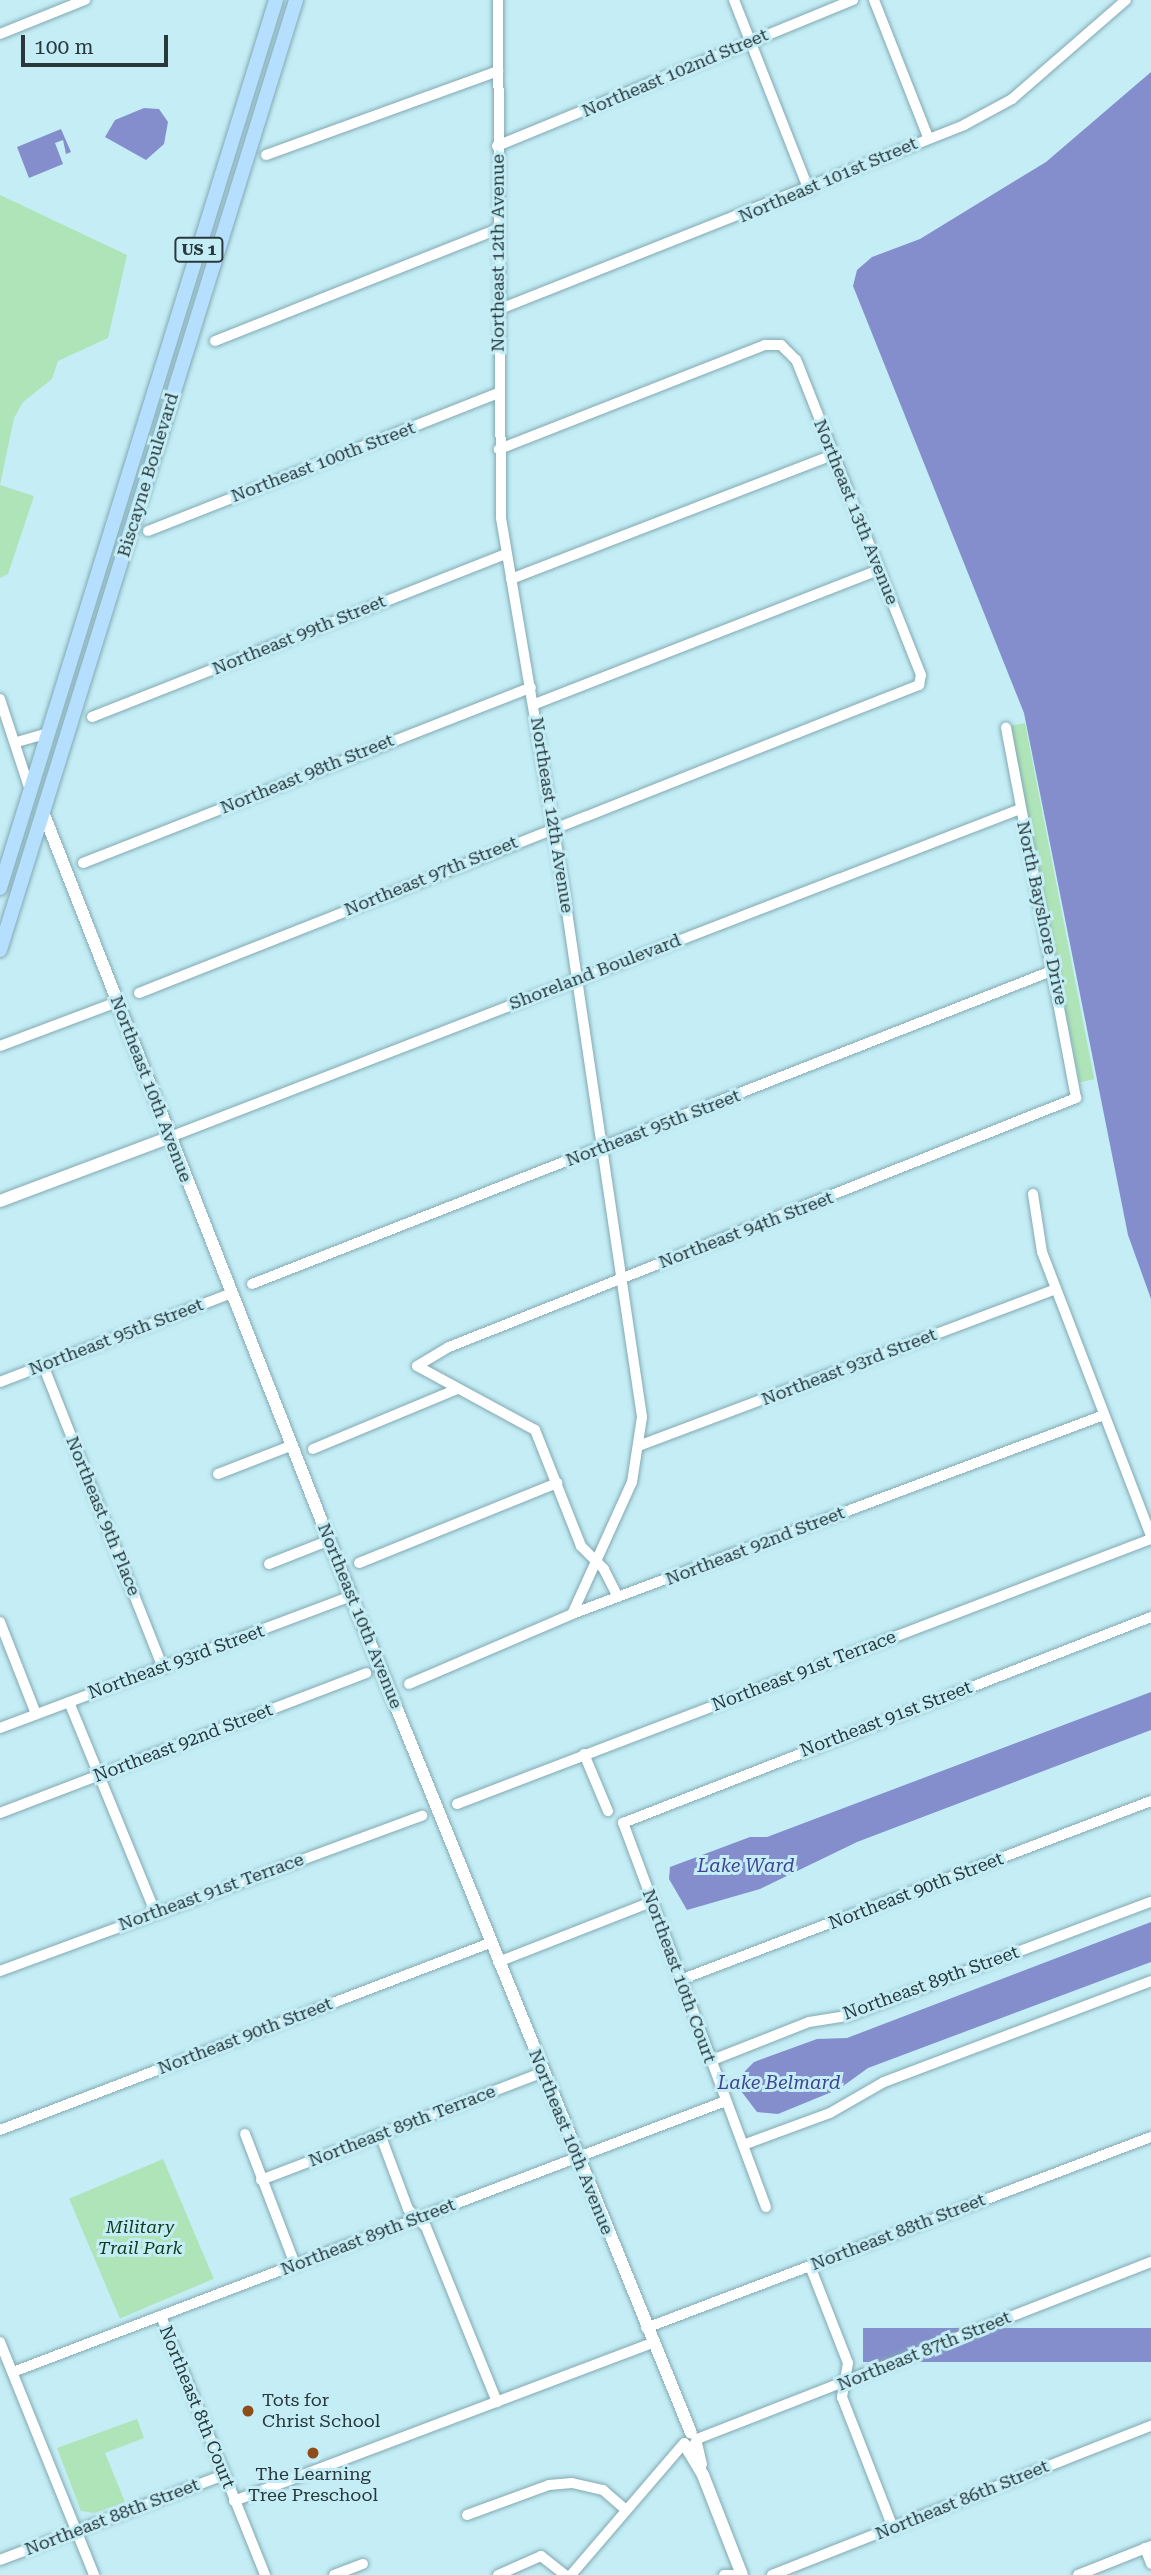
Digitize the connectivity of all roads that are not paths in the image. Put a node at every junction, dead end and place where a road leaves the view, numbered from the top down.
1 (85, 0) edge
2 (276, 0) edge
3 (296, 0) edge
4 (498, 0) edge
5 (734, 0) edge
6 (853, 0) edge
7 (874, 0) edge
8 (1126, 0) edge
9 (0, 34) edge
10 (751, 43) junction
11 (498, 71) junction
12 (928, 137) junction
13 (497, 146) junction
14 (266, 155) dead end
15 (809, 190) junction
16 (498, 229) junction
17 (196, 260) junction
18 (208, 283) junction
19 (500, 309) junction
20 (215, 341) dead end
21 (499, 393) junction
22 (499, 449) junction
23 (833, 455) junction
24 (121, 500) junction
25 (139, 505) junction
26 (148, 531) dead end
27 (506, 554) junction
28 (879, 570) junction
29 (511, 579) junction
30 (919, 685) joint
31 (531, 687) junction
32 (0, 699) edge
33 (534, 705) junction
34 (92, 717) dead end
35 (1006, 728) dead end
36 (48, 733) junction
37 (17, 741) junction
38 (30, 790) junction
39 (1020, 809) junction
40 (43, 812) junction
41 (554, 830) junction
42 (83, 863) dead end
43 (0, 888) edge
44 (0, 950) edge
45 (1054, 970) junction
46 (577, 979) junction
47 (139, 993) dead end
48 (117, 1002) junction
49 (0, 1046) edge
50 (1076, 1098) joint
51 (170, 1137) junction
52 (602, 1148) junction
53 (1033, 1194) dead end
54 (0, 1201) edge
55 (623, 1278) junction
56 (252, 1284) dead end
57 (1056, 1289) junction
58 (232, 1293) junction
59 (43, 1365) junction
60 (0, 1382) edge
61 (455, 1390) junction
62 (1104, 1415) junction
63 (293, 1445) junction
64 (641, 1445) junction
65 (313, 1449) dead end
66 (218, 1474) dead end
67 (557, 1483) junction
68 (1151, 1538) edge
69 (330, 1540) junction
70 (595, 1562) junction
71 (359, 1563) dead end
72 (269, 1564) dead end
73 (351, 1596) junction
74 (618, 1597) junction
75 (572, 1614) junction
76 (1151, 1617) edge
77 (0, 1622) edge
78 (163, 1668) junction
79 (366, 1673) dead end
80 (410, 1684) dead end
81 (69, 1702) junction
82 (36, 1714) junction
83 (0, 1728) edge
84 (584, 1754) junction
85 (99, 1776) junction
86 (1151, 1801) edge
87 (457, 1804) dead end
88 (608, 1811) dead end
89 (0, 1813) edge
90 (422, 1816) dead end
91 (623, 1823) joint
92 (651, 1902) junction
93 (1151, 1902) edge
94 (155, 1912) junction
95 (490, 1943) junction
96 (498, 1962) junction
97 (0, 1971) edge
98 (680, 1980) junction
99 (1151, 1981) edge
100 (710, 2061) junction
101 (544, 2072) junction
102 (723, 2102) junction
103 (0, 2130) edge
104 (245, 2134) dead end
105 (380, 2134) junction
106 (1151, 2137) edge
107 (743, 2145) junction
108 (577, 2158) junction
109 (261, 2180) junction
110 (766, 2207) dead end
111 (416, 2219) junction
112 (1151, 2262) edge
113 (295, 2264) junction
114 (810, 2266) junction
115 (161, 2316) junction
116 (646, 2328) junction
117 (0, 2342) edge
118 (652, 2343) junction
119 (13, 2372) junction
120 (844, 2381) junction
121 (496, 2402) junction
122 (1151, 2426) edge
123 (689, 2440) junction
124 (224, 2475) junction
125 (234, 2501) junction
126 (625, 2510) junction
127 (467, 2515) dead end
128 (893, 2528) junction
129 (77, 2531) junction
130 (1148, 2547) edge
131 (0, 2560) edge
132 (363, 2564) dead end
133 (1151, 2564) edge
134 (94, 2575) edge
135 (265, 2575) edge
136 (334, 2575) edge
137 (498, 2575) edge
138 (568, 2575) edge
139 (724, 2575) edge
140 (732, 2575) edge
141 (742, 2575) edge
142 (772, 2575) edge
143 (1078, 2575) edge

1 - 9 street
2 - 17 main road, Biscayne Boulevard / US 1
3 - 18 main road, Biscayne Boulevard / US 1
4 - 11 street, Northeast 12th Avenue
5 - 10 street
6 - 10 street, Northeast 102nd Street
7 - 12 street
8 - 12 street, Northeast 101st Street
10 - 13 street, Northeast 102nd Street
10 - 15 street
11 - 13 street, Northeast 12th Avenue
11 - 14 street
12 - 15 street, Northeast 101st Street
13 - 16 street, Northeast 12th Avenue
15 - 19 street, Northeast 101st Street
16 - 19 street, Northeast 12th Avenue
16 - 20 street
17 - 18 main road
17 - 24 main road, Biscayne Boulevard / US 1
18 - 25 main road, Biscayne Boulevard / US 1
19 - 21 street, Northeast 12th Avenue
21 - 22 street, Northeast 12th Avenue
21 - 26 street, Northeast 100th Street
22 - 23 street, Northeast 13th Avenue
22 - 27 street, Northeast 12th Avenue
23 - 28 street, Northeast 13th Avenue
23 - 29 street
24 - 25 main road
24 - 36 main road, Biscayne Boulevard / US 1
25 - 40 main road, Biscayne Boulevard / US 1
27 - 29 street, Northeast 12th Avenue
27 - 34 street, Northeast 99th Street
28 - 30 street, Northeast 13th Avenue
28 - 33 street
29 - 31 street, Northeast 12th Avenue
30 - 41 street, Northeast 97th Street
31 - 33 street, Northeast 12th Avenue
31 - 42 street, Northeast 98th Street
32 - 37 street
33 - 41 street, Northeast 12th Avenue
35 - 39 street, North Bayshore Drive
36 - 37 street
36 - 38 main road, Biscayne Boulevard / US 1
37 - 38 street
38 - 43 main road, Biscayne Boulevard / US 1
39 - 45 street, North Bayshore Drive
39 - 46 street, Shoreland Boulevard
40 - 44 main road, Biscayne Boulevard / US 1
40 - 48 street, Northeast 10th Avenue
41 - 46 street, Northeast 12th Avenue
41 - 47 street, Northeast 97th Street
45 - 50 street, North Bayshore Drive
45 - 52 street, Northeast 95th Street
46 - 51 street, Shoreland Boulevard
46 - 52 street, Northeast 12th Avenue
48 - 49 street
48 - 51 street, Northeast 10th Avenue
50 - 55 street, Northeast 94th Street
51 - 54 street
51 - 58 street, Northeast 10th Avenue
52 - 55 street, Northeast 12th Avenue
52 - 56 street, Northeast 95th Street
53 - 57 street
55 - 61 street, Northeast 94th Street
55 - 64 street, Northeast 12th Avenue
57 - 62 street
57 - 64 street, Northeast 93rd Street
58 - 59 street, Northeast 95th Street
58 - 63 street, Northeast 10th Avenue
59 - 60 street, Northeast 95th Street
59 - 78 street, Northeast 9th Place
61 - 65 street
61 - 67 street
62 - 68 street
62 - 74 street, Northeast 92nd Street
63 - 66 street
63 - 69 street, Northeast 10th Avenue
64 - 70 street, Northeast 12th Avenue
67 - 70 street
67 - 71 street
68 - 84 street, Northeast 91st Terrace
69 - 72 street
69 - 73 street, Northeast 10th Avenue
70 - 74 street
70 - 75 street, Northeast 12th Avenue
73 - 78 street, Northeast 93rd Street
73 - 95 street, Northeast 10th Avenue
74 - 75 street, Northeast 92nd Street
75 - 80 street, Northeast 92nd Street
76 - 91 street, Northeast 91st Street
77 - 82 street
78 - 81 street, Northeast 93rd Street
79 - 85 street, Northeast 92nd Street
81 - 82 street, Northeast 93rd Street
81 - 85 street
82 - 83 street, Northeast 93rd Street
84 - 87 street, Northeast 91st Terrace
84 - 88 street
85 - 89 street, Northeast 92nd Street
85 - 94 street
86 - 98 street, Northeast 90th Street
90 - 94 street, Northeast 91st Terrace
91 - 92 street, Northeast 10th Court
92 - 96 street
92 - 98 street, Northeast 10th Court
93 - 100 street, Northeast 89th Street
94 - 97 street, Northeast 91st Terrace
95 - 96 street, Northeast 10th Avenue
95 - 103 street, Northeast 90th Street
96 - 101 street, Northeast 10th Avenue
98 - 100 street, Northeast 10th Court
99 - 107 street
100 - 102 street, Northeast 10th Court
101 - 105 street, Northeast 89th Terrace
101 - 108 street, Northeast 10th Avenue
102 - 107 street, Northeast 10th Court
102 - 108 street, Northeast 89th Street
104 - 109 street
105 - 109 street, Northeast 89th Terrace
105 - 111 street
106 - 114 street, Northeast 88th Street
107 - 110 street, Northeast 10th Court
108 - 111 street, Northeast 89th Street
108 - 116 street, Northeast 10th Avenue
109 - 113 street
111 - 113 street, Northeast 89th Street
111 - 121 street
112 - 120 street, Northeast 87th Street
113 - 115 street, Northeast 89th Street
114 - 116 street, Northeast 88th Street
114 - 120 street
115 - 119 street, Northeast 89th Street
115 - 124 street, Northeast 8th Court
116 - 118 street, Northeast 10th Avenue
117 - 119 street
118 - 121 street
118 - 123 street, Northeast 10th Avenue
119 - 129 street
120 - 123 street, Northeast 87th Street
120 - 128 street
121 - 125 street
122 - 128 street, Northeast 86th Street
123 - 126 street
123 - 141 street, Northeast 10th Avenue
124 - 125 street, Northeast 8th Court
124 - 129 street, Northeast 88th Street
125 - 135 street, Northeast 8th Court
126 - 127 street
126 - 138 street
128 - 142 street, Northeast 86th Street
129 - 131 street, Northeast 88th Street
129 - 134 street
130 - 133 street
130 - 143 street
132 - 136 street
137 - 138 street
139 - 140 street

